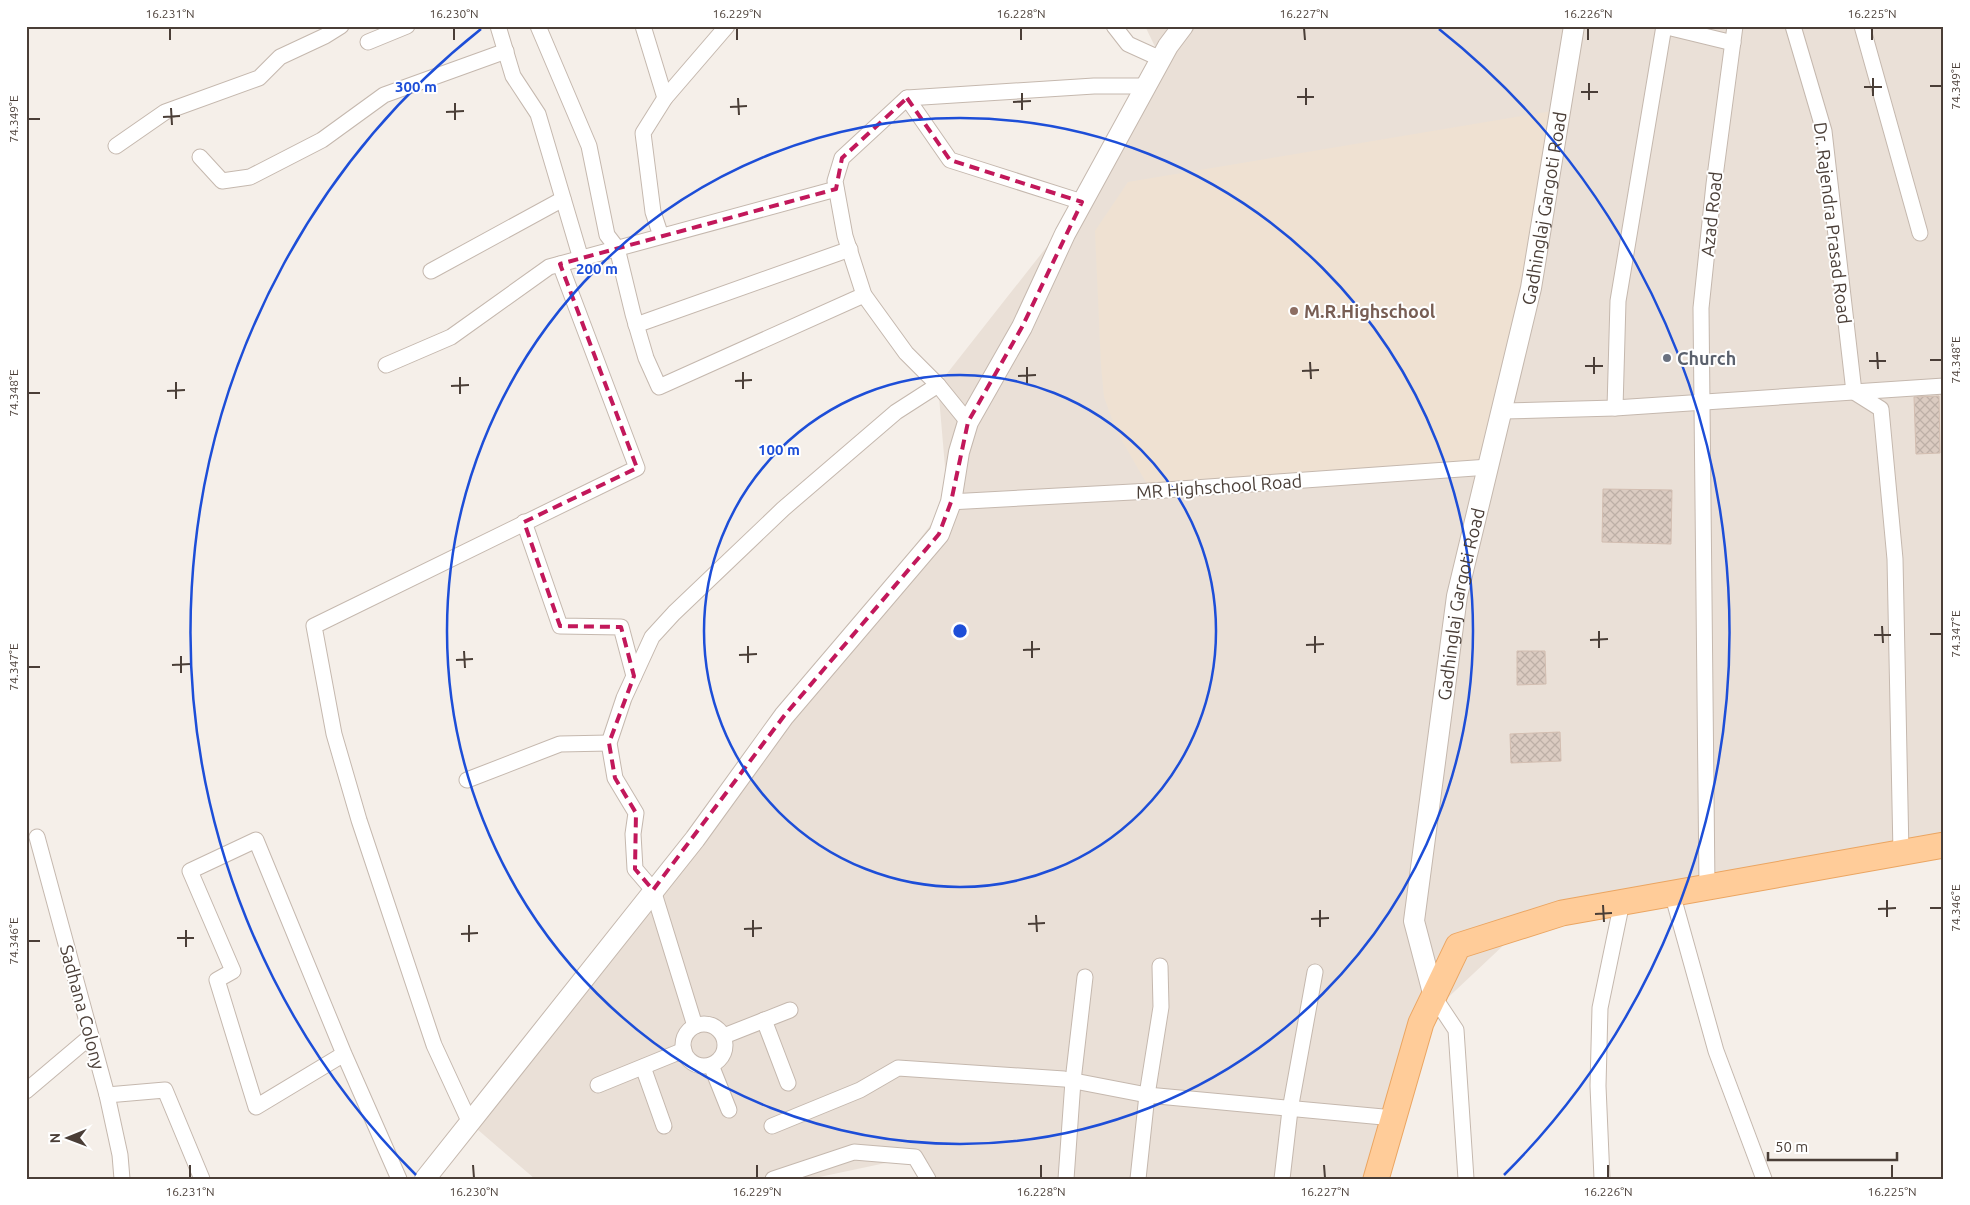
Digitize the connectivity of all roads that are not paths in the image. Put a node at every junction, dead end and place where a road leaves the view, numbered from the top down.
1 (341, 26) edge
2 (407, 26) edge
3 (498, 26) edge
4 (538, 26) edge
5 (643, 26) edge
6 (727, 26) edge
7 (1114, 26) edge
8 (1183, 26) edge
9 (1574, 26) edge
10 (1663, 26) edge
11 (1735, 26) edge
12 (1793, 26) edge
13 (1862, 26) edge
14 (368, 42) dead end
15 (1733, 44) junction
16 (506, 51) junction
17 (1161, 59) junction
18 (1147, 86) junction
19 (665, 98) junction
20 (907, 98) junction
21 (116, 146) dead end
22 (200, 157) dead end
23 (836, 189) junction
24 (563, 199) junction
25 (1082, 202) junction
26 (1920, 233) dead end
27 (660, 236) junction
28 (617, 248) junction
29 (850, 249) junction
30 (581, 259) junction
31 (560, 264) junction
32 (430, 271) dead end
33 (864, 295) junction
34 (636, 325) junction
35 (386, 365) dead end
36 (938, 385) junction
37 (1944, 386) edge
38 (1854, 392) junction
39 (1701, 402) junction
40 (1615, 408) junction
41 (1503, 411) junction
42 (968, 422) junction
43 (1489, 467) junction
44 (950, 502) junction
45 (524, 522) junction
46 (634, 676) junction
47 (609, 743) junction
48 (467, 780) dead end
49 (37, 837) dead end
50 (1944, 845) edge
51 (1901, 853) junction
52 (1707, 887) junction
53 (653, 890) junction
54 (1672, 894) junction
55 (1622, 902) junction
56 (1160, 966) dead end
57 (1315, 972) dead end
58 (1085, 977) dead end
59 (1434, 997) junction
60 (790, 1010) dead end
61 (764, 1020) junction
62 (695, 1026) junction
63 (91, 1036) junction
64 (724, 1036) junction
65 (684, 1050) junction
66 (344, 1054) junction
67 (711, 1065) junction
68 (643, 1067) junction
69 (1073, 1081) junction
70 (788, 1083) dead end
71 (598, 1085) dead end
72 (26, 1092) edge
73 (106, 1095) junction
74 (1147, 1095) junction
75 (728, 1110) dead end
76 (1290, 1110) junction
77 (1394, 1118) junction
78 (470, 1123) junction
79 (664, 1126) dead end
80 (772, 1126) dead end
81 (122, 1179) edge
82 (202, 1179) edge
83 (399, 1179) edge
84 (425, 1179) edge
85 (772, 1179) edge
86 (928, 1179) edge
87 (1066, 1179) edge
88 (1138, 1179) edge
89 (1282, 1179) edge
90 (1376, 1179) edge
91 (1466, 1179) edge
92 (1602, 1179) edge
93 (1764, 1179) edge

1 - 21 street
2 - 14 street
3 - 16 street
4 - 28 street
5 - 19 street
6 - 19 street
7 - 17 street
8 - 17 street
9 - 41 street, Gadhinglaj Gargoti Road
10 - 15 street
10 - 40 street
11 - 15 street, Azad Road
12 - 38 street, Dr. Rajendra Prasad Road
13 - 26 street
15 - 39 street, Azad Road
16 - 22 street
16 - 24 street
17 - 18 street
18 - 20 street
18 - 25 street
19 - 27 street
20 - 23 street
20 - 25 street
23 - 27 street
23 - 29 street
24 - 30 street
24 - 32 street
25 - 42 street
27 - 28 street
28 - 30 street
28 - 34 street
29 - 33 street
29 - 34 street
30 - 31 street
31 - 35 street
31 - 45 street
33 - 34 street
33 - 36 street
36 - 42 street
36 - 46 street
37 - 38 street
38 - 39 street
38 - 51 street
39 - 40 street
39 - 52 street, Azad Road
40 - 41 street
41 - 43 street, Gadhinglaj Gargoti Road
42 - 44 street
43 - 44 street, MR Highschool Road
43 - 59 street, Gadhinglaj Gargoti Road
44 - 53 street
45 - 46 street
45 - 78 street
46 - 47 street
47 - 48 street
47 - 53 street
49 - 63 street, Sadhana Colony
50 - 51 main road
51 - 52 main road
52 - 54 main road
53 - 62 street
53 - 78 street
54 - 55 main road
54 - 93 street
55 - 59 main road
55 - 92 street
56 - 74 street
57 - 76 street
58 - 69 street
59 - 77 main road
59 - 91 street
60 - 61 street
61 - 64 street
61 - 70 street
62 - 64 street
62 - 65 street
63 - 72 street
63 - 73 street, Sadhana Colony
64 - 67 street
65 - 67 street
65 - 68 street
66 - 66 street
66 - 83 street
67 - 75 street
68 - 71 street
68 - 79 street
69 - 74 street
69 - 80 street
69 - 87 street
73 - 81 street, Sadhana Colony
73 - 82 street
74 - 76 street
74 - 88 street
76 - 77 street
76 - 89 street
77 - 90 main road
78 - 84 street
85 - 86 street

